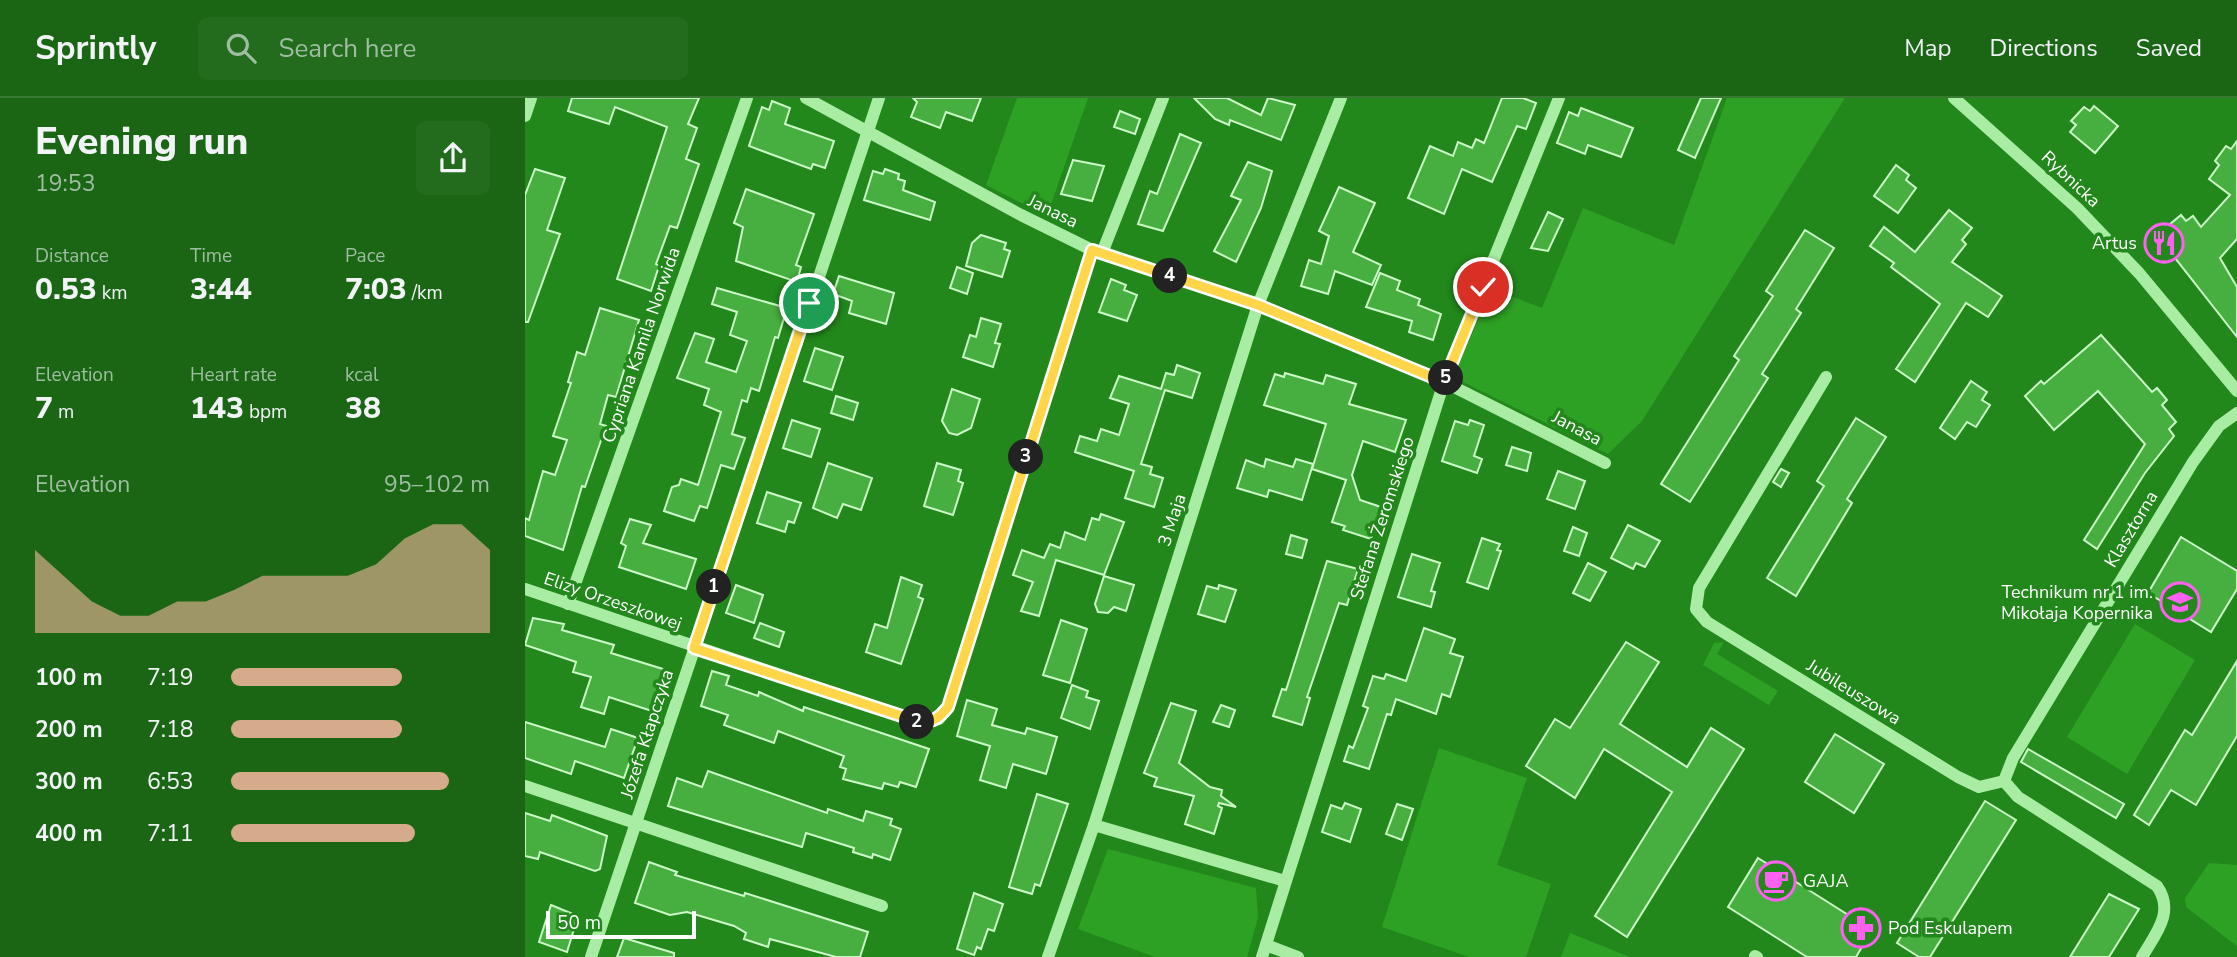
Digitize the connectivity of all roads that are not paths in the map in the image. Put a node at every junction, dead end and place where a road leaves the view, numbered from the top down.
1 (531, 98) edge
2 (747, 98) edge
3 (806, 98) edge
4 (879, 98) edge
5 (1163, 98) edge
6 (1341, 98) edge
7 (1559, 98) edge
8 (1954, 98) edge
9 (525, 116) edge
10 (866, 130) junction
11 (1097, 251) junction
12 (1258, 305) junction
13 (1826, 377) dead end
14 (1444, 382) junction
15 (2237, 391) edge
16 (2237, 413) edge
17 (1605, 463) dead end
18 (525, 589) edge
19 (568, 604) junction
20 (694, 648) junction
21 (2004, 781) junction
22 (525, 786) edge
23 (635, 823) junction
24 (1094, 825) junction
25 (1285, 881) junction
26 (882, 906) dead end
27 (1264, 951) edge
28 (591, 957) edge
29 (1048, 957) edge
30 (1298, 957) edge
31 (2142, 957) edge

1 - 9 street
2 - 19 street, Cypriana Kamila Norwida
3 - 10 street, Janasa
4 - 10 street, Józefa Kłapczyka
5 - 11 street
6 - 12 street, 3 Maja
7 - 14 street, Stefana Żeromskiego
8 - 15 street, Rybnicka
10 - 11 street, Janasa
10 - 20 street, Józefa Kłapczyka
11 - 12 street, Janasa
11 - 20 street, Elizy Orzeszkowej
12 - 14 street, Janasa
12 - 24 street, 3 Maja
13 - 21 street, Jubileuszowa
14 - 17 street, Janasa
14 - 25 street, Stefana Żeromskiego
16 - 21 street, Klasztorna
18 - 19 street, Elizy Orzeszkowej
19 - 20 street, Elizy Orzeszkowej
20 - 23 street, Józefa Kłapczyka
21 - 31 street
22 - 23 street, Józefa Kłapczyka
23 - 26 street, Józefa Kłapczyka
23 - 28 street, Józefa Kłapczyka
24 - 25 street
24 - 29 street, 3 Maja
25 - 27 street, Stefana Żeromskiego
27 - 30 street

